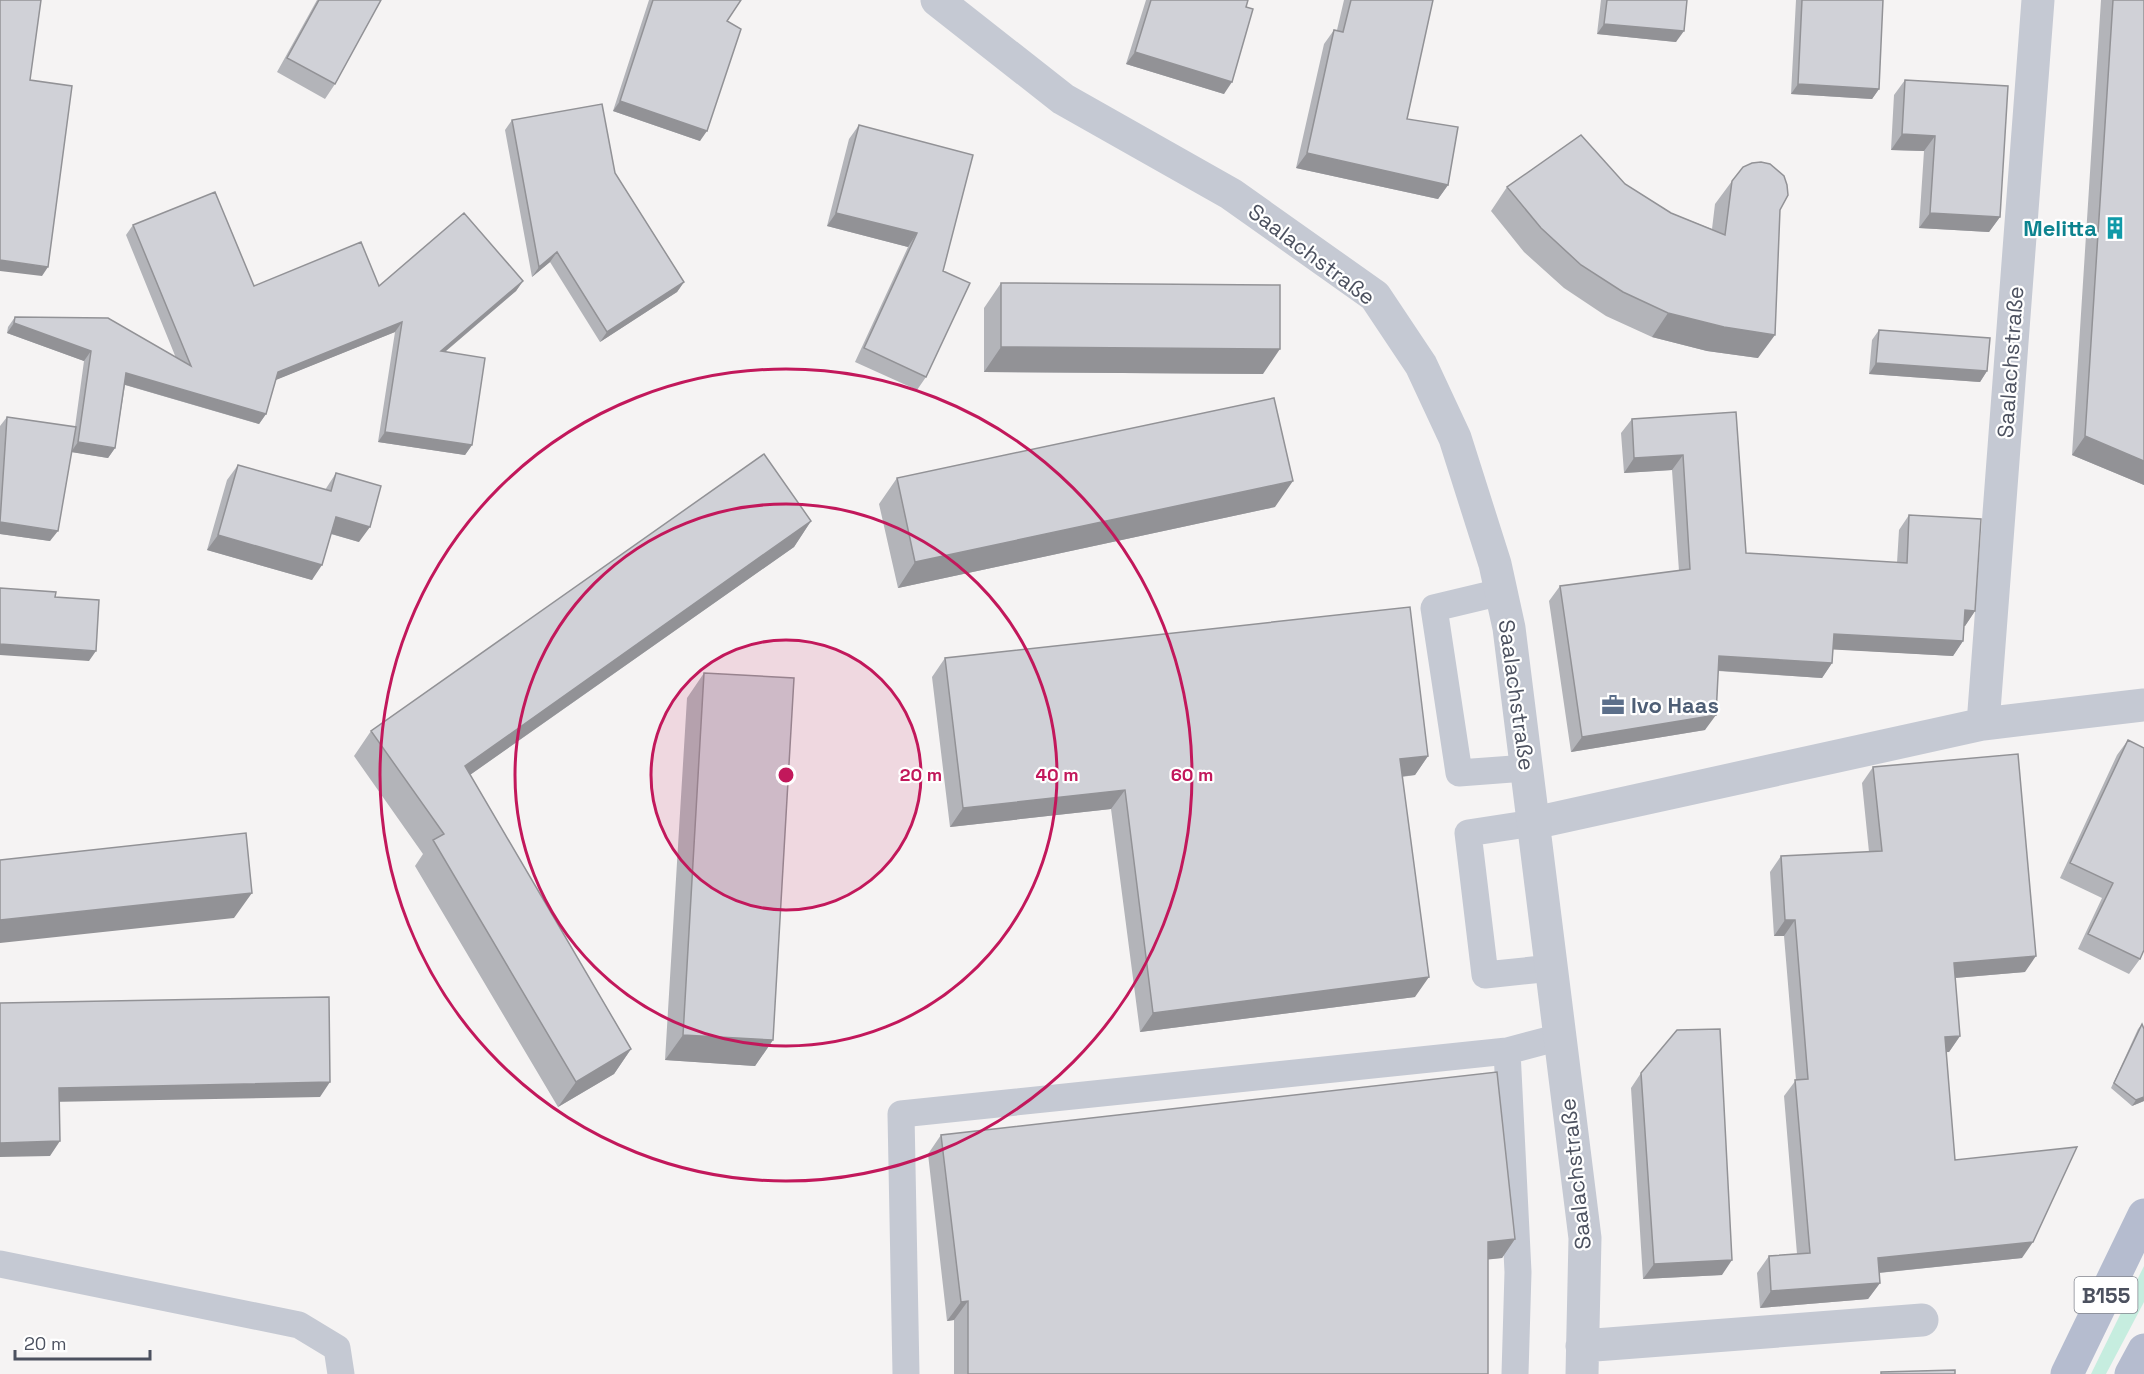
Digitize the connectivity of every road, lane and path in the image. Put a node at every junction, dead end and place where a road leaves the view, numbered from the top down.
1 (937, 0) edge
2 (2038, 0) edge
3 (1501, 592) junction
4 (2144, 705) edge
5 (1983, 724) junction
6 (1527, 768) junction
7 (1534, 823) junction
8 (1552, 968) junction
9 (1560, 1037) junction
10 (1507, 1051) junction
11 (2144, 1215) edge
12 (0, 1264) edge
13 (1922, 1320) dead end
14 (2144, 1350) edge
15 (1582, 1360) edge
16 (341, 1374) edge
17 (906, 1374) edge
18 (1515, 1374) edge
19 (2067, 1374) edge
20 (2132, 1374) edge

1 - 3 street, Saalachstraße
2 - 5 street, Saalachstraße
3 - 6 street, Saalachstraße
3 - 6 lane
4 - 5 street
5 - 7 street
6 - 7 street, Saalachstraße
7 - 8 street, Saalachstraße
7 - 8 lane
8 - 9 street, Saalachstraße
9 - 10 lane
9 - 15 street, Saalachstraße
10 - 17 lane
10 - 18 lane
11 - 19 main road, B155
12 - 16 lane
13 - 15 street, Saalachstraße
14 - 20 main road

